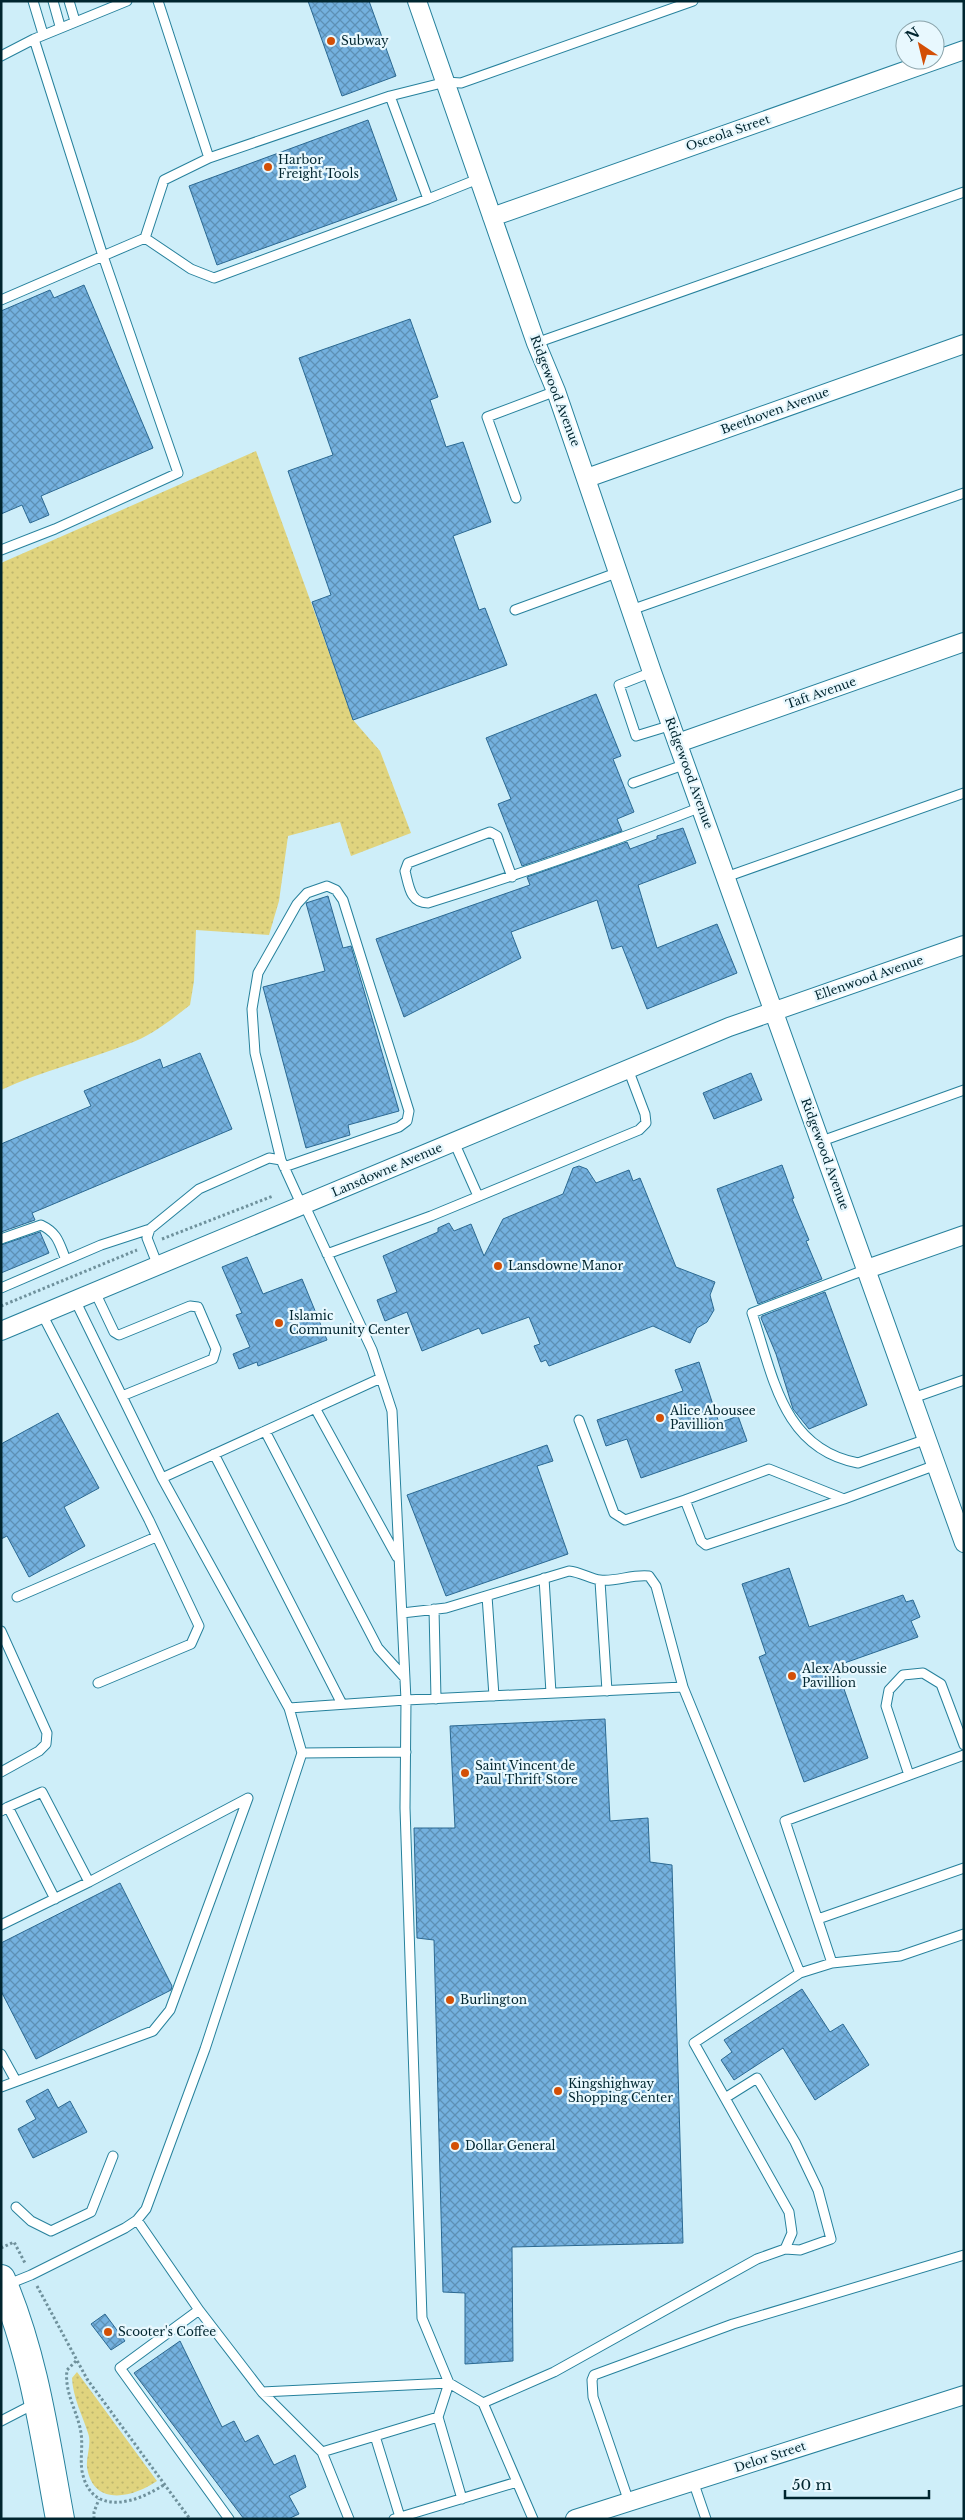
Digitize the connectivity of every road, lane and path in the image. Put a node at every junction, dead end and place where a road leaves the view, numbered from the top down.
1 (33, 1) edge
2 (53, 1) edge
3 (69, 1) edge
4 (127, 1) edge
5 (158, 1) edge
6 (417, 1) edge
7 (693, 1) edge
8 (75, 21) junction
9 (60, 26) junction
10 (43, 34) junction
11 (34, 39) junction
12 (964, 50) edge
13 (1, 56) edge
14 (446, 82) junction
15 (390, 96) junction
16 (209, 158) junction
17 (478, 179) junction
18 (964, 192) edge
19 (428, 199) junction
20 (492, 217) junction
21 (145, 238) junction
22 (103, 256) junction
23 (1, 300) edge
24 (536, 343) junction
25 (964, 344) edge
26 (556, 391) junction
27 (587, 478) junction
28 (964, 494) edge
29 (516, 498) dead end
30 (1, 550) edge
31 (619, 572) junction
32 (515, 610) dead end
33 (631, 610) junction
34 (964, 642) edge
35 (652, 672) junction
36 (672, 725) junction
37 (678, 743) junction
38 (686, 764) junction
39 (633, 783) dead end
40 (964, 793) edge
41 (701, 807) junction
42 (512, 877) junction
43 (726, 877) junction
44 (964, 945) edge
45 (774, 1011) junction
46 (628, 1069) junction
47 (964, 1090) edge
48 (454, 1142) junction
49 (819, 1142) junction
50 (282, 1163) junction
51 (278, 1194) dead end
52 (478, 1196) junction
53 (303, 1205) junction
54 (150, 1229) junction
55 (964, 1235) edge
56 (1, 1239) edge
57 (161, 1239) dead end
58 (142, 1248) dead end
59 (327, 1254) junction
60 (66, 1260) junction
61 (158, 1266) junction
62 (867, 1269) junction
63 (1, 1288) edge
64 (96, 1292) junction
65 (75, 1300) junction
66 (1, 1306) edge
67 (42, 1314) junction
68 (1, 1331) edge
69 (381, 1378) junction
70 (964, 1380) edge
71 (122, 1396) junction
72 (913, 1398) junction
73 (315, 1408) junction
74 (578, 1420) dead end
75 (265, 1431) junction
76 (927, 1439) junction
77 (214, 1454) junction
78 (936, 1465) junction
79 (162, 1478) junction
80 (844, 1499) junction
81 (685, 1500) junction
82 (962, 1533) edge
83 (156, 1537) junction
84 (399, 1560) junction
85 (544, 1578) junction
86 (600, 1580) junction
87 (487, 1596) junction
88 (17, 1597) dead end
89 (434, 1609) junction
90 (402, 1613) junction
91 (1, 1632) edge
92 (405, 1678) junction
93 (98, 1683) dead end
94 (683, 1687) junction
95 (607, 1691) junction
96 (551, 1693) junction
97 (494, 1696) junction
98 (436, 1698) junction
99 (406, 1700) junction
100 (342, 1704) junction
101 (289, 1708) junction
102 (964, 1745) edge
103 (406, 1752) junction
104 (302, 1753) junction
105 (964, 1755) edge
106 (1, 1772) edge
107 (910, 1775) junction
108 (5, 1809) edge
109 (964, 1868) edge
110 (89, 1882) junction
111 (55, 1899) junction
112 (818, 1919) junction
113 (1, 1925) edge
114 (964, 1934) edge
115 (832, 1964) junction
116 (800, 1973) junction
117 (1, 2054) edge
118 (16, 2082) junction
119 (1, 2087) edge
120 (725, 2098) junction
121 (113, 2156) dead end
122 (16, 2207) dead end
123 (137, 2220) junction
124 (785, 2249) junction
125 (964, 2254) edge
126 (3, 2282) edge
127 (46, 2304) dead end
128 (199, 2310) junction
129 (76, 2361) junction
130 (449, 2383) junction
131 (262, 2392) junction
132 (964, 2395) edge
133 (38, 2402) junction
134 (483, 2403) junction
135 (438, 2417) junction
136 (1, 2421) edge
137 (375, 2436) junction
138 (322, 2452) junction
139 (693, 2481) junction
140 (517, 2482) junction
141 (165, 2484) junction
142 (462, 2498) junction
143 (99, 2499) junction
144 (630, 2502) junction
145 (397, 2518) edge
146 (60, 2519) edge
147 (94, 2519) edge
148 (190, 2519) edge
149 (229, 2519) edge
150 (349, 2519) edge
151 (533, 2519) edge
152 (576, 2519) edge
153 (706, 2519) edge

1 - 10 lane
2 - 9 lane
3 - 8 lane
4 - 8 lane
5 - 16 lane
6 - 14 street, Ridgewood Avenue
7 - 14 lane
8 - 9 lane
9 - 10 lane
10 - 11 lane
11 - 13 lane
11 - 22 lane
12 - 20 street, Osceola Street
14 - 15 lane
14 - 17 street, Ridgewood Avenue
15 - 16 lane
15 - 19 lane
16 - 21 lane
17 - 19 lane
17 - 20 street, Ridgewood Avenue
18 - 24 lane
19 - 21 lane
20 - 24 street, Ridgewood Avenue
21 - 22 lane
22 - 23 lane
22 - 30 lane
24 - 26 street, Ridgewood Avenue
25 - 27 street, Beethoven Avenue
26 - 27 street, Ridgewood Avenue
26 - 29 lane
27 - 31 street, Ridgewood Avenue
28 - 33 lane
31 - 32 lane
31 - 33 street, Ridgewood Avenue
33 - 35 street, Ridgewood Avenue
34 - 37 street, Taft Avenue
35 - 36 street, Ridgewood Avenue
35 - 36 lane
36 - 37 street, Ridgewood Avenue
37 - 38 street, Ridgewood Avenue
38 - 39 lane
38 - 41 street, Ridgewood Avenue
40 - 43 lane
41 - 42 lane
41 - 43 street, Ridgewood Avenue
42 - 42 lane
43 - 45 street, Ridgewood Avenue
44 - 45 street, Ellenwood Avenue
45 - 46 street, Lansdowne Avenue
45 - 49 street, Ridgewood Avenue
46 - 48 street, Lansdowne Avenue
46 - 52 lane
47 - 49 lane
48 - 52 lane
48 - 53 street, Lansdowne Avenue
49 - 62 street, Ridgewood Avenue
50 - 50 lane
50 - 53 lane
50 - 54 lane
51 - 57 path
52 - 59 lane
53 - 59 lane
53 - 61 street, Lansdowne Avenue
54 - 60 lane
54 - 61 lane
55 - 62 street
56 - 60 lane
58 - 66 path
59 - 69 lane
60 - 63 lane
61 - 64 street, Lansdowne Avenue
62 - 72 street, Ridgewood Avenue
62 - 76 lane
64 - 65 street, Lansdowne Avenue
64 - 71 lane
65 - 67 street, Lansdowne Avenue
65 - 71 lane
67 - 68 street, Lansdowne Avenue
67 - 83 lane
69 - 73 lane
69 - 84 lane
70 - 72 lane
71 - 79 lane
72 - 76 street, Ridgewood Avenue
73 - 75 lane
73 - 84 lane
74 - 81 lane
75 - 77 lane
75 - 92 lane
76 - 78 street, Ridgewood Avenue
77 - 79 lane
77 - 100 lane
78 - 80 lane
78 - 82 street, Ridgewood Avenue
79 - 101 lane
80 - 81 lane
80 - 81 lane
83 - 88 lane
83 - 93 lane
84 - 90 lane
85 - 86 lane
85 - 87 lane
85 - 96 lane
86 - 94 lane
86 - 95 lane
87 - 89 lane
87 - 97 lane
89 - 90 lane
89 - 98 lane
90 - 92 lane
91 - 106 lane
92 - 99 lane
94 - 95 lane
94 - 116 lane
95 - 96 lane
96 - 97 lane
97 - 98 lane
98 - 99 lane
99 - 100 lane
99 - 103 lane
100 - 101 lane
101 - 104 lane
102 - 107 lane
103 - 104 lane
103 - 130 lane
104 - 123 lane
105 - 107 lane
107 - 112 lane
108 - 110 lane
108 - 111 lane
109 - 112 lane
110 - 111 lane
110 - 118 lane
111 - 113 lane
112 - 115 lane
114 - 115 lane
115 - 116 lane
116 - 120 lane
117 - 118 lane
118 - 119 lane
120 - 124 lane
120 - 124 lane
121 - 122 lane
123 - 126 lane
123 - 128 lane
124 - 134 lane
125 - 144 lane
126 - 133 main road
127 - 129 path
128 - 131 lane
128 - 149 lane
129 - 141 path
129 - 143 path
130 - 131 lane
130 - 134 lane
130 - 135 lane
131 - 138 lane
132 - 139 street, Delor Street
133 - 136 lane
133 - 146 main road
134 - 140 lane
135 - 137 lane
135 - 142 lane
137 - 138 lane
137 - 145 lane
138 - 150 lane
139 - 144 street, Delor Street
139 - 153 lane
140 - 142 lane
140 - 151 lane
141 - 143 path
141 - 148 path
142 - 145 lane
143 - 147 path
144 - 152 street, Delor Street

